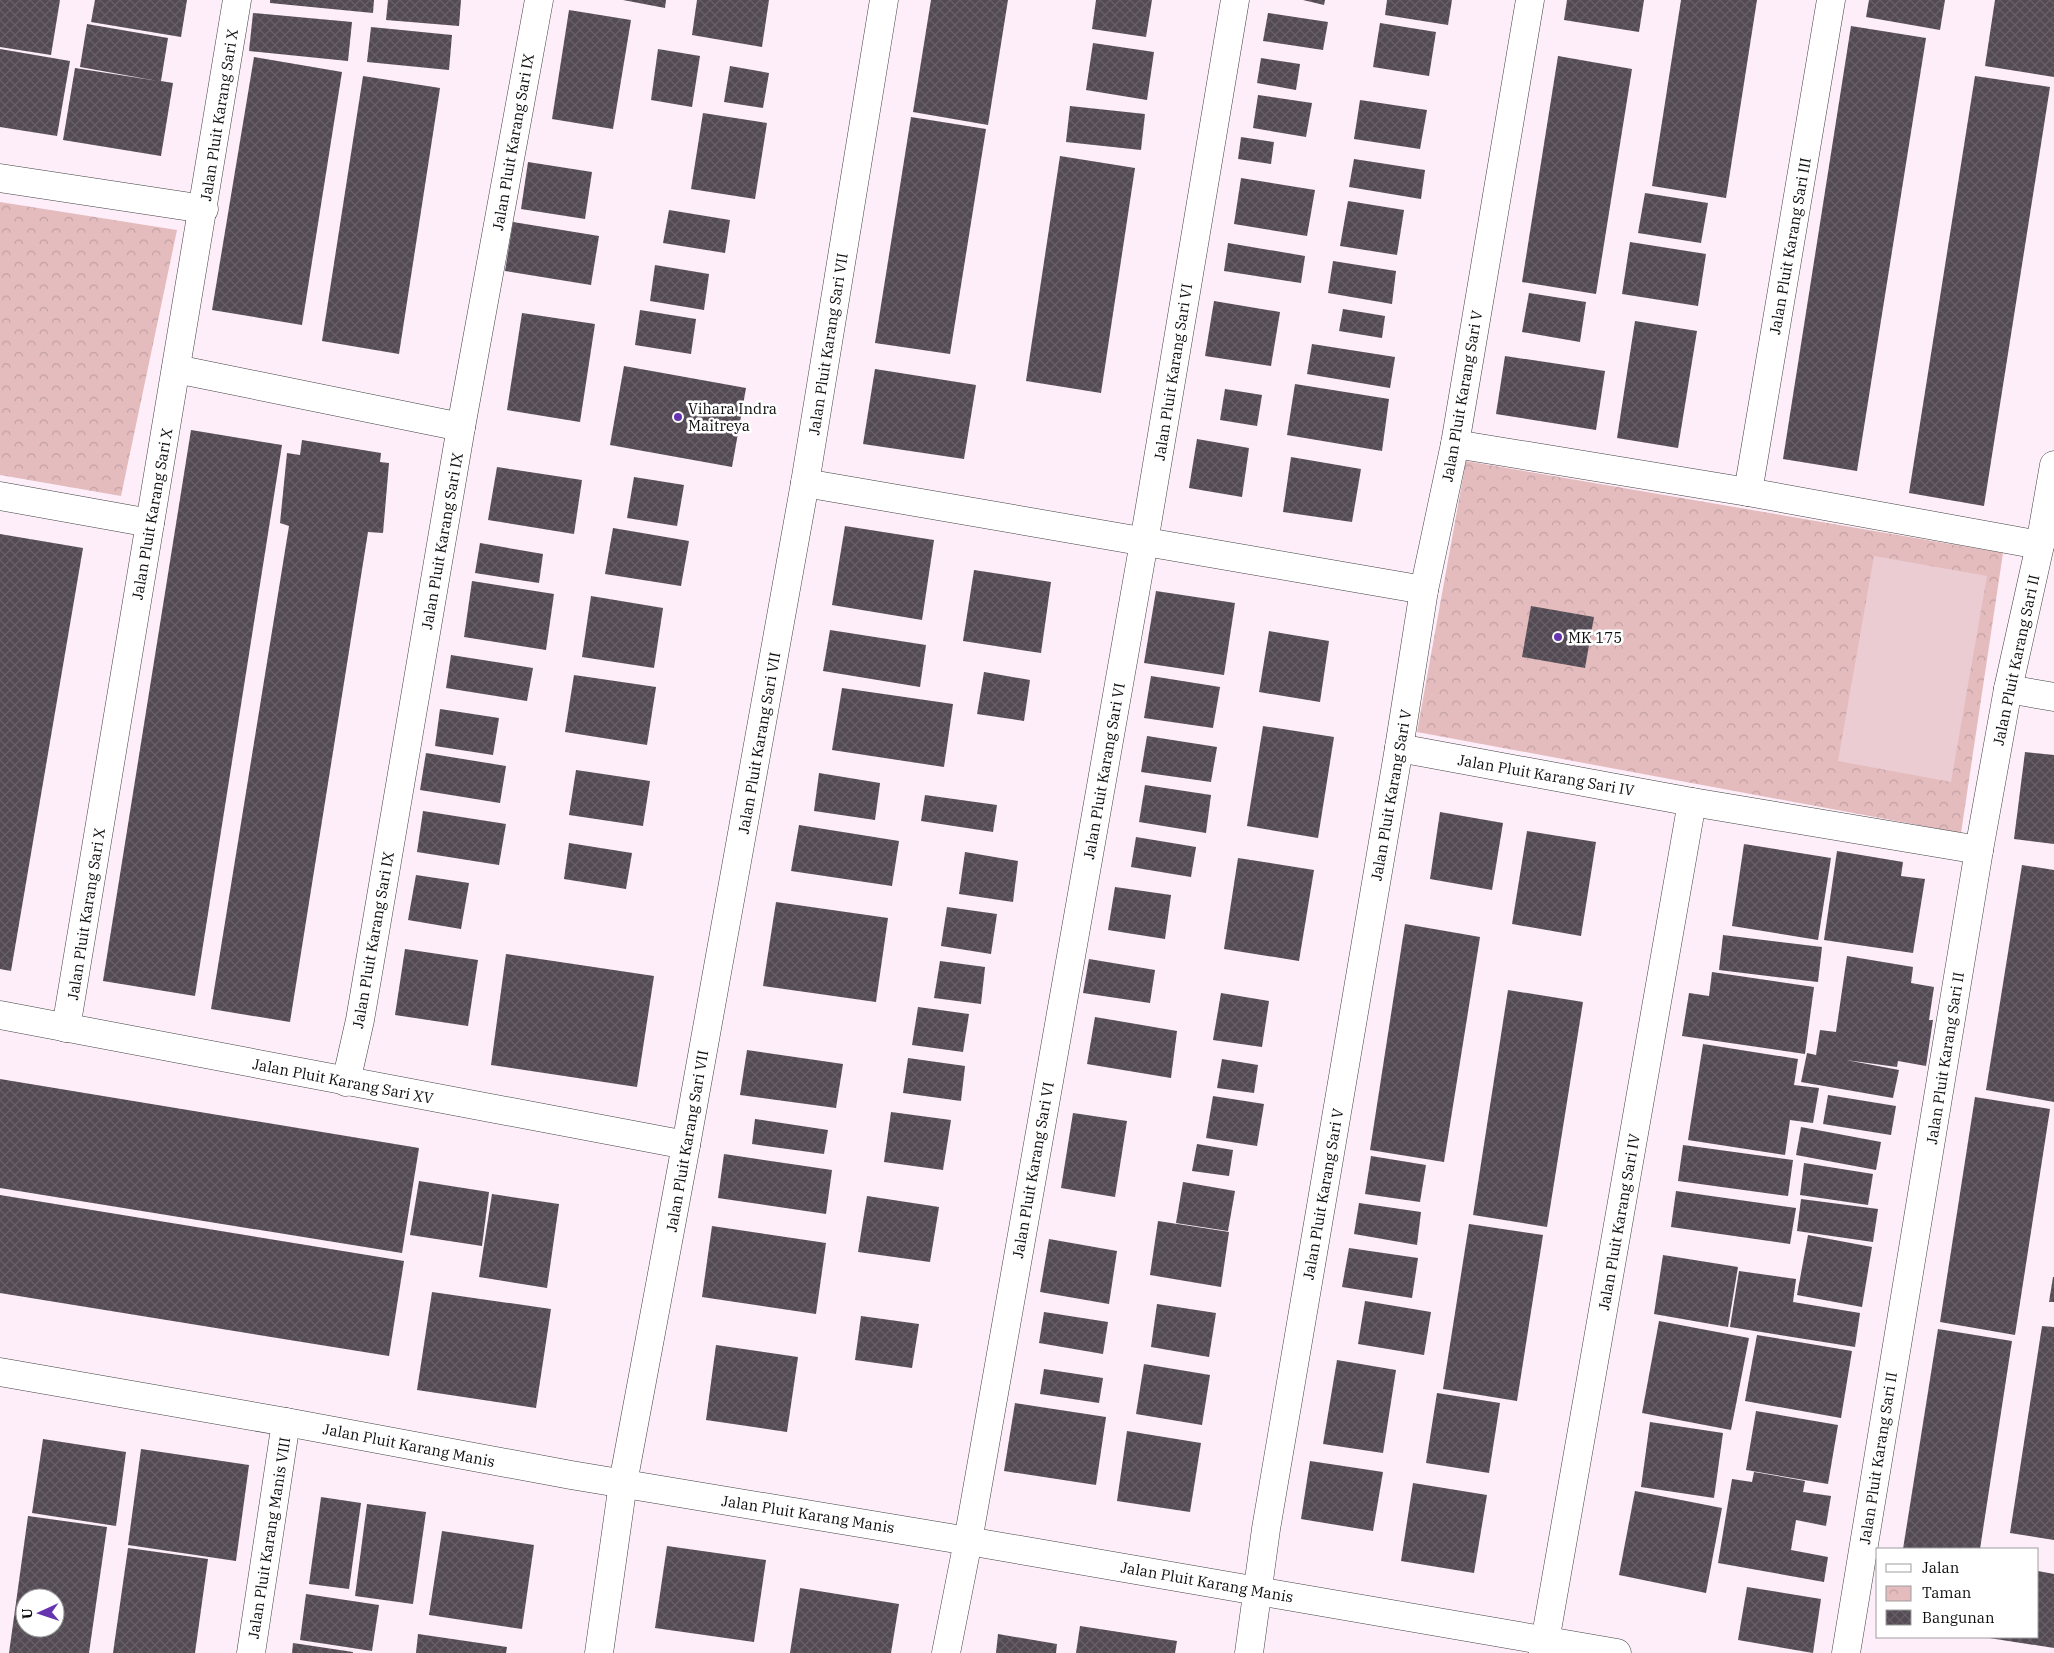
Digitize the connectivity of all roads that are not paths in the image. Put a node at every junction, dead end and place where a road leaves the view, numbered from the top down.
1 (237, 0) edge
2 (539, 0) edge
3 (884, 0) edge
4 (1235, 0) edge
5 (1530, 0) edge
6 (1831, 0) edge
7 (0, 178) edge
8 (204, 209) junction
9 (176, 369) junction
10 (461, 427) junction
11 (1455, 444) junction
12 (2054, 465) edge
13 (805, 483) junction
14 (1748, 492) junction
15 (0, 496) edge
16 (150, 523) junction
17 (1144, 542) junction
18 (2040, 545) junction
19 (1424, 590) junction
20 (2008, 689) junction
21 (2054, 697) edge
22 (1399, 748) junction
23 (1692, 802) junction
24 (1980, 850) junction
25 (0, 1015) edge
26 (66, 1028) junction
27 (346, 1082) junction
28 (686, 1145) junction
29 (0, 1372) edge
30 (286, 1422) junction
31 (623, 1483) junction
32 (968, 1541) junction
33 (1258, 1590) junction
34 (1544, 1647) edge
35 (251, 1653) edge
36 (600, 1653) edge
37 (946, 1653) edge
38 (1249, 1653) edge
39 (1616, 1653) edge
40 (1846, 1653) edge

1 - 8 street, Jalan Pluit Karang Sari X
2 - 10 street, Jalan Pluit Karang Sari IX
3 - 13 street, Jalan Pluit Karang Sari VII
4 - 17 street, Jalan Pluit Karang Sari VI
5 - 11 street, Jalan Pluit Karang Sari V
6 - 14 street, Jalan Pluit Karang Sari III
7 - 8 street
8 - 9 street, Jalan Pluit Karang Sari X
9 - 10 street
9 - 16 street, Jalan Pluit Karang Sari X
10 - 27 street, Jalan Pluit Karang Sari IX
11 - 14 street
11 - 19 street, Jalan Pluit Karang Sari V
12 - 18 street, Jalan Pluit Karang Sari II
13 - 17 street
13 - 28 street, Jalan Pluit Karang Sari VII
14 - 18 street
15 - 16 street
16 - 26 street, Jalan Pluit Karang Sari X
17 - 19 street
17 - 32 street, Jalan Pluit Karang Sari VI
18 - 20 street, Jalan Pluit Karang Sari II
19 - 22 street, Jalan Pluit Karang Sari V
20 - 21 street
20 - 24 street, Jalan Pluit Karang Sari II
22 - 23 street, Jalan Pluit Karang Sari IV
22 - 33 street, Jalan Pluit Karang Sari V
23 - 24 street, Jalan Pluit Karang Sari IV
23 - 34 street, Jalan Pluit Karang Sari IV
24 - 40 street, Jalan Pluit Karang Sari II
25 - 26 street, Jalan Pluit Karang Sari XV
26 - 27 street, Jalan Pluit Karang Sari XV
27 - 28 street, Jalan Pluit Karang Sari XV
28 - 31 street, Jalan Pluit Karang Sari VII
29 - 30 street, Jalan Pluit Karang Manis
30 - 31 street, Jalan Pluit Karang Manis
30 - 35 street, Jalan Pluit Karang Manis VIII
31 - 32 street, Jalan Pluit Karang Manis
31 - 36 street, Jalan Pluit Karang Sari VII
32 - 33 street, Jalan Pluit Karang Manis
32 - 37 street, Jalan Pluit Karang Sari VI
33 - 34 street, Jalan Pluit Karang Manis
33 - 38 street, Jalan Pluit Karang Sari V
34 - 39 street, Jalan Pluit Karang Manis

